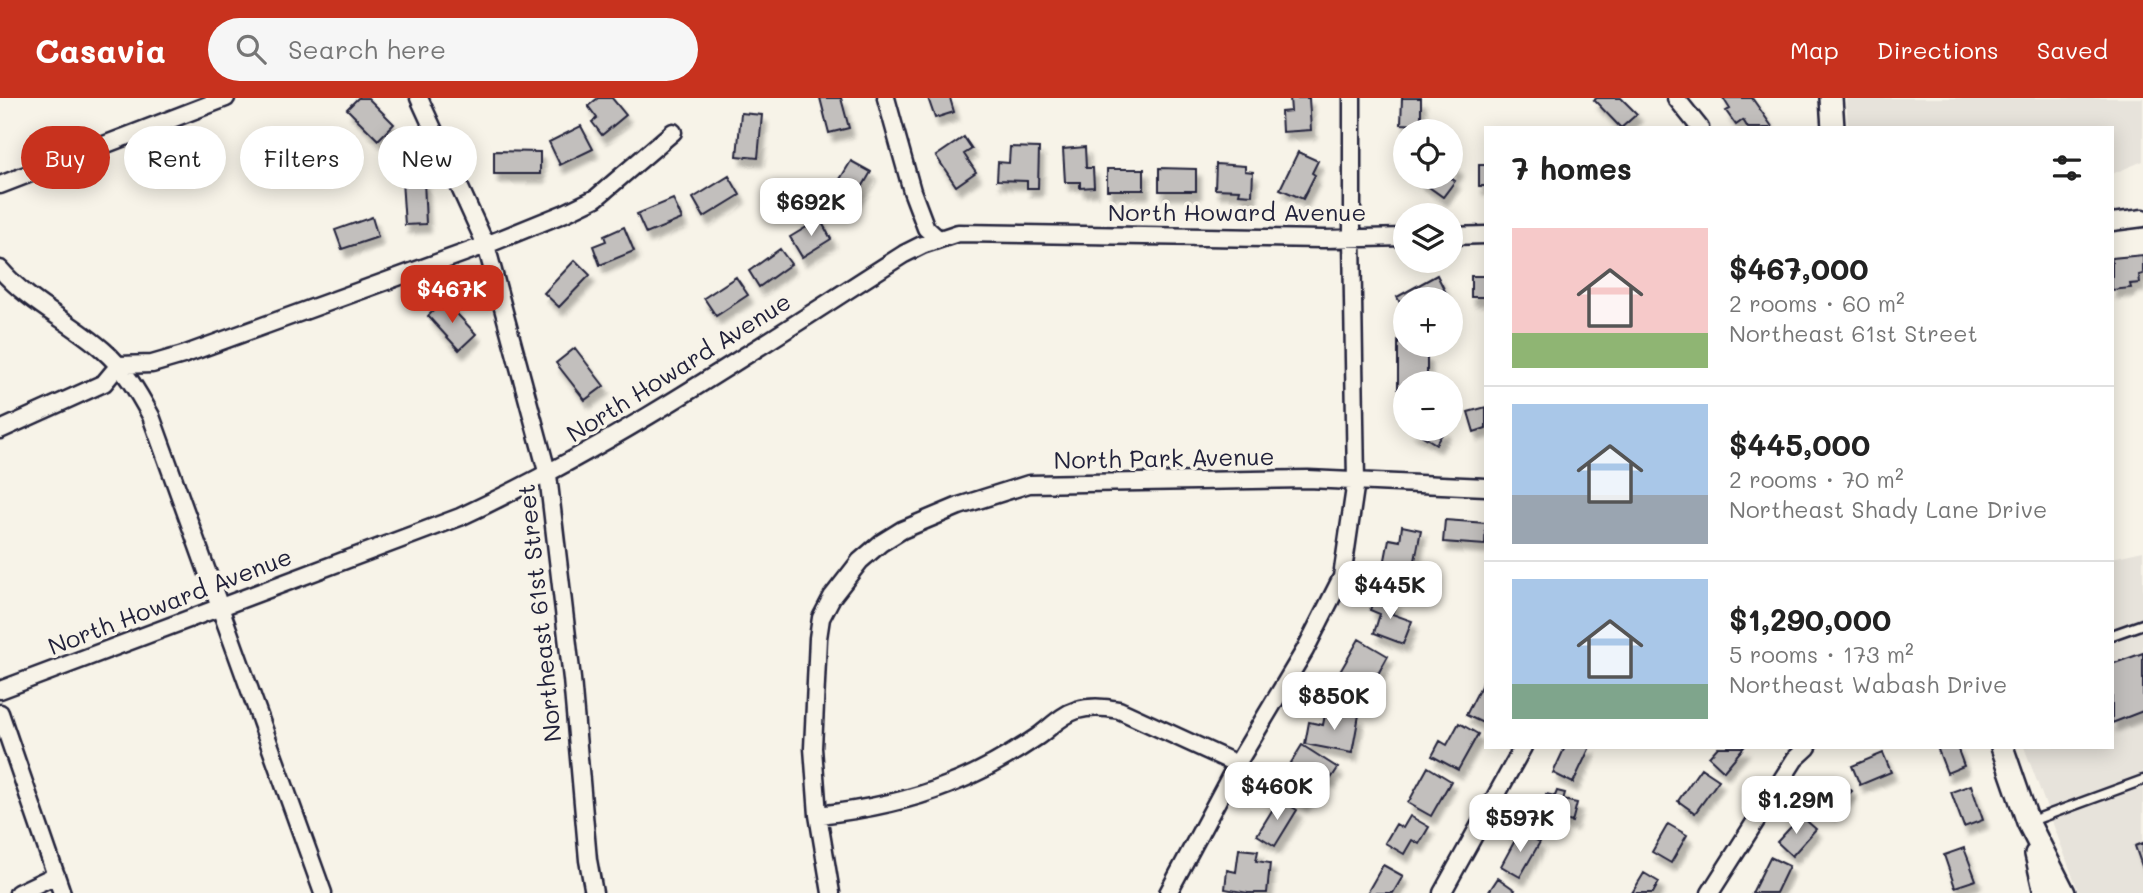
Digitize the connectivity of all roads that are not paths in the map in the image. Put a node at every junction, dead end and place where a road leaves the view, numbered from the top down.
1 (226, 98) edge
2 (419, 98) edge
3 (886, 98) edge
4 (1353, 98) edge
5 (1676, 98) edge
6 (1831, 98) edge
7 (1698, 126) edge
8 (1833, 126) edge
9 (673, 132) dead end
10 (0, 185) edge
11 (2143, 218) edge
12 (2114, 222) edge
13 (1463, 236) edge
14 (1484, 236) edge
15 (1393, 237) edge
16 (1352, 238) junction
17 (938, 239) junction
18 (486, 245) junction
19 (0, 269) edge
20 (119, 365) junction
21 (0, 430) edge
22 (548, 475) junction
23 (1356, 481) junction
24 (1484, 487) edge
25 (222, 608) junction
26 (2143, 624) edge
27 (2114, 634) edge
28 (0, 690) edge
29 (0, 713) edge
30 (1522, 749) edge
31 (1806, 749) edge
32 (2002, 749) edge
33 (1237, 764) junction
34 (2143, 780) edge
35 (818, 815) junction
36 (2028, 821) junction
37 (56, 875) junction
38 (2046, 892) edge
39 (18, 893) edge
40 (62, 893) edge
41 (323, 893) edge
42 (594, 893) edge
43 (831, 893) edge
44 (1168, 893) edge
45 (1442, 893) edge
46 (1710, 893) edge

1 - 10 street
2 - 18 street, Northeast 61st Street
3 - 17 street
4 - 16 street
5 - 7 street
6 - 8 street
9 - 18 street
11 - 12 street
13 - 14 street
15 - 16 street, North Howard Avenue
16 - 17 street, North Howard Avenue
16 - 23 street
17 - 22 street, North Howard Avenue
18 - 20 street
18 - 22 street, Northeast 61st Street
19 - 20 street
20 - 21 street
20 - 25 street
22 - 25 street, North Howard Avenue
22 - 42 street, Northeast 61st Street
23 - 24 street, North Park Avenue
23 - 33 street
23 - 35 street, North Park Avenue
25 - 28 street, North Howard Avenue
25 - 41 street
26 - 27 lane
29 - 37 street
30 - 45 street
31 - 46 street
32 - 36 street
33 - 35 street
33 - 44 street
34 - 36 lane
35 - 43 street, North Park Avenue
36 - 38 street
37 - 39 street
37 - 40 street

